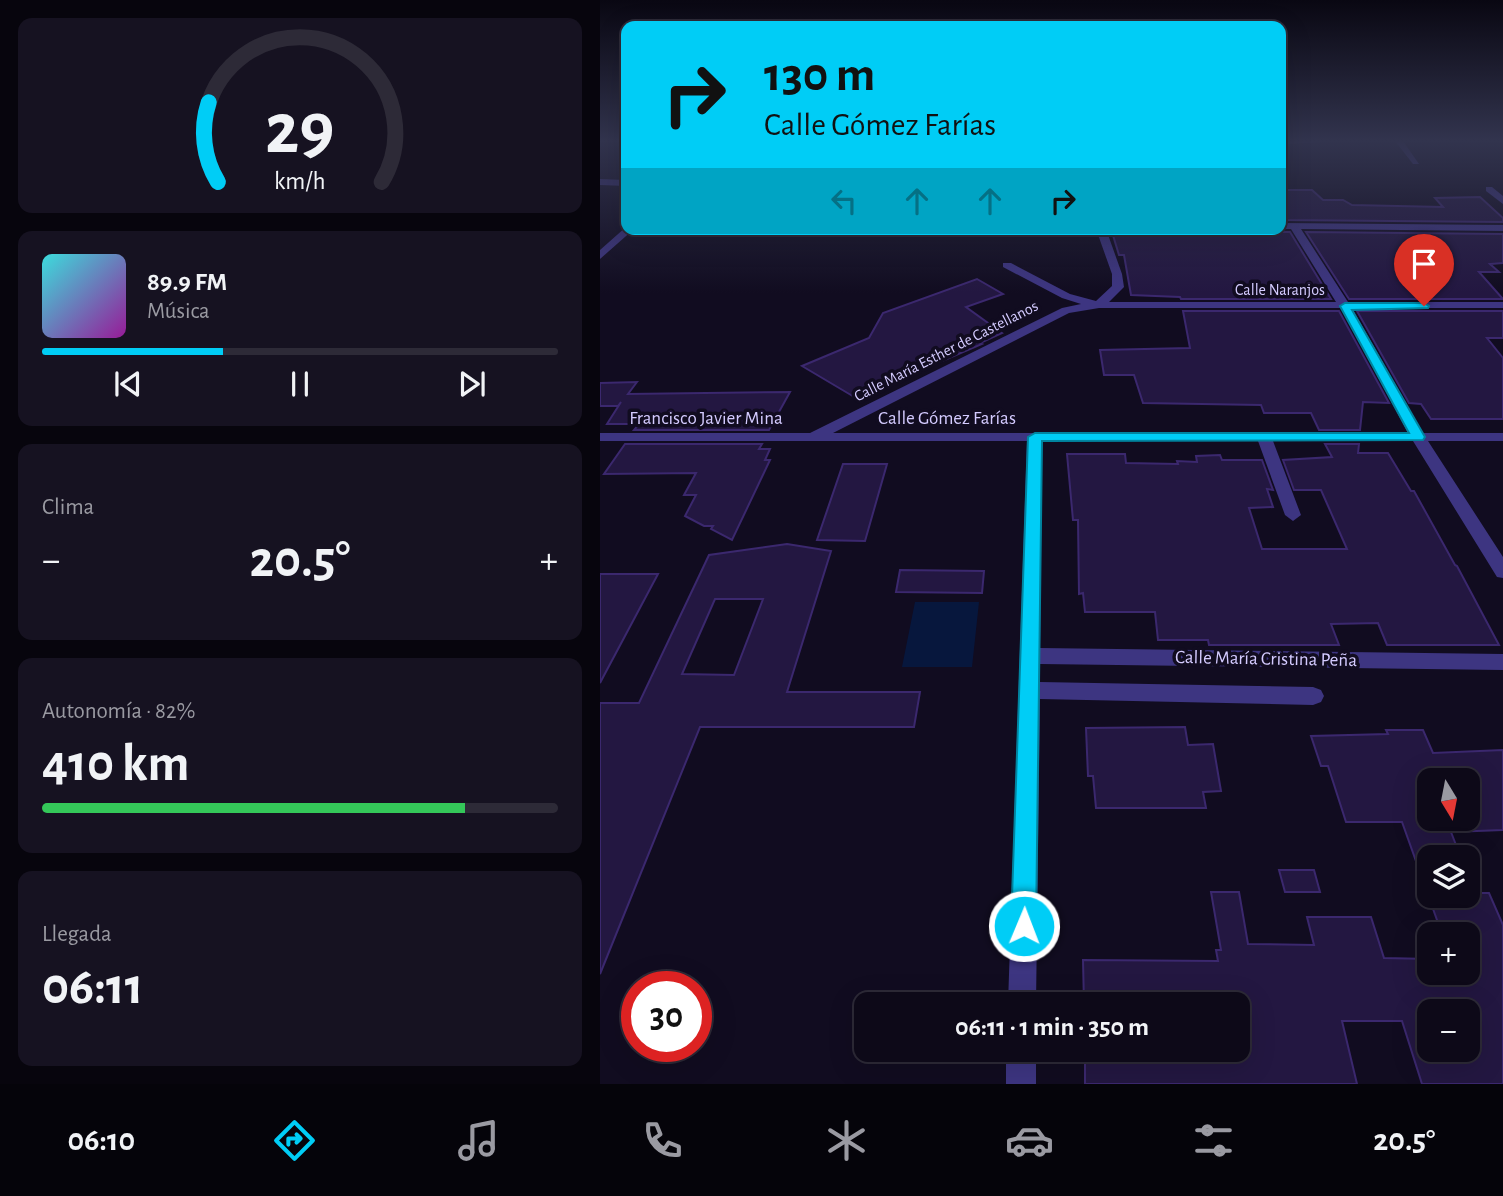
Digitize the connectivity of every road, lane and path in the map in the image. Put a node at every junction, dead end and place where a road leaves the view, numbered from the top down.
1 (1287, 226) edge
2 (1503, 228) edge
3 (623, 235) edge
4 (1102, 235) edge
5 (600, 256) edge
6 (1007, 265) dead end
7 (1099, 305) junction
8 (1503, 305) edge
9 (1345, 306) junction
10 (600, 437) edge
11 (1035, 437) junction
12 (1264, 437) junction
13 (1418, 437) junction
14 (1503, 437) edge
15 (812, 438) junction
16 (1293, 515) dead end
17 (1503, 572) edge
18 (1029, 656) junction
19 (1503, 662) edge
20 (1028, 690) junction
21 (1313, 696) dead end
22 (1022, 992) edge
23 (1021, 1062) edge
24 (1021, 1084) edge

1 - 2 street
1 - 9 street
3 - 5 street
4 - 7 street
6 - 7 street
7 - 9 street, Calle Naranjos
7 - 15 street, Calle María Esther de Castellanos
8 - 9 street, Calle Naranjos
9 - 13 street
10 - 15 street, Francisco Javier Mina
11 - 12 street, Calle Gómez Farías
11 - 15 street, Calle Gómez Farías
11 - 18 street
12 - 13 street, Calle Gómez Farías
12 - 16 street
13 - 14 street, Calle Gómez Farías
13 - 17 street
18 - 19 street, Calle María Cristina Peña
18 - 20 street
20 - 21 street
20 - 22 street
23 - 24 street

